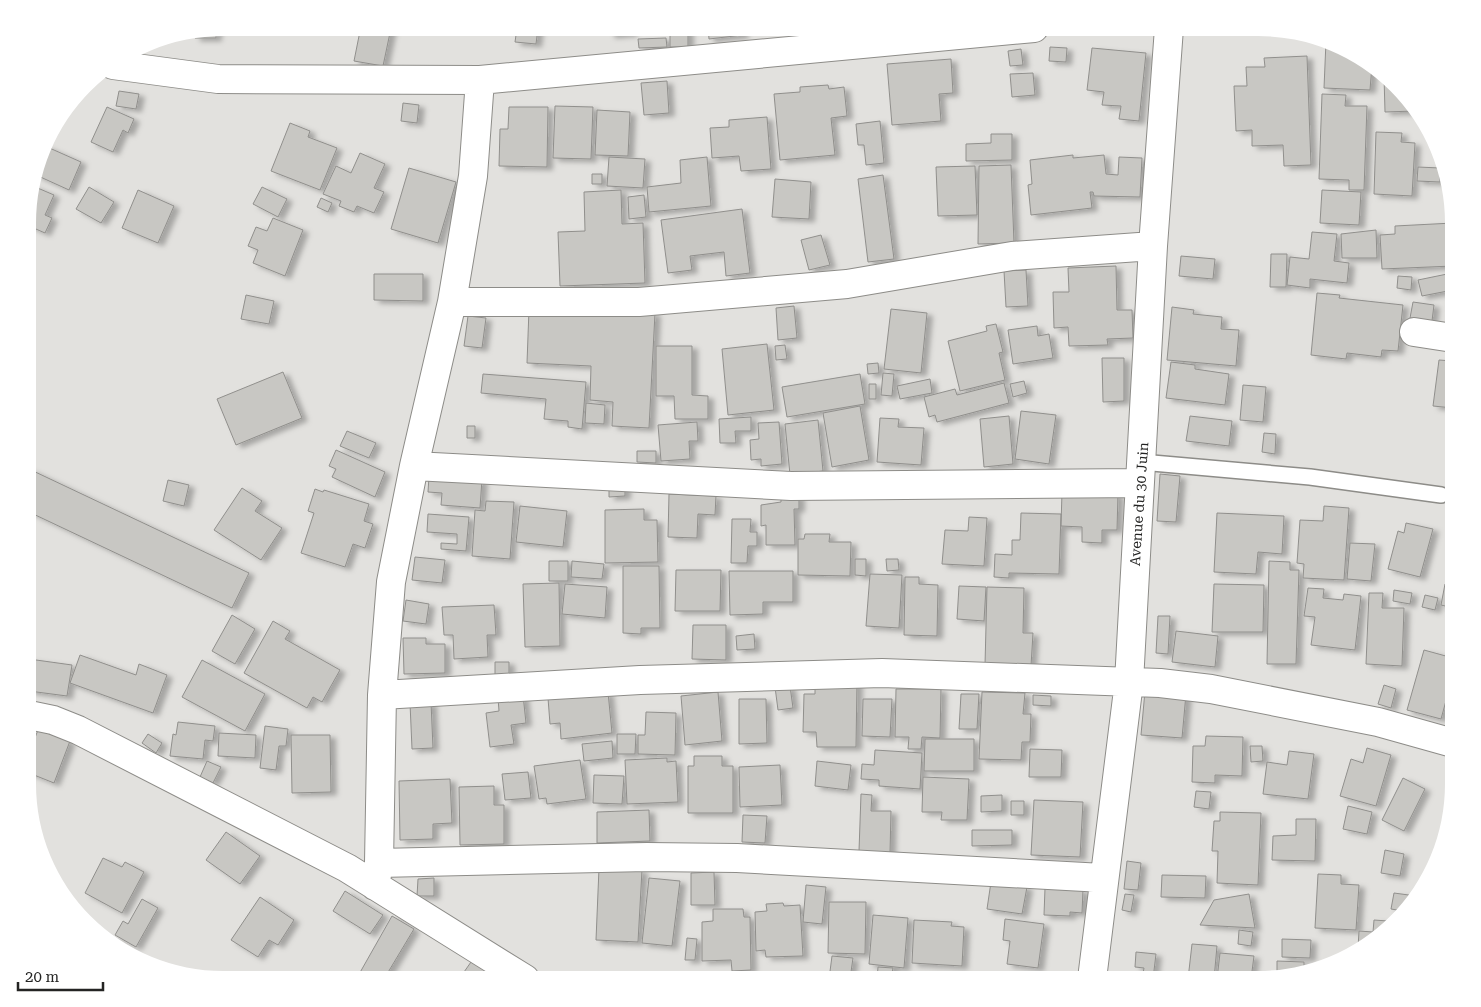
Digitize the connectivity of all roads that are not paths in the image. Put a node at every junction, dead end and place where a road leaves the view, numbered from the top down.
1 (949, 36) edge
2 (1168, 36) edge
3 (122, 66) edge
4 (480, 80) junction
5 (1153, 246) junction
6 (452, 302) junction
7 (1414, 332) dead end
8 (1445, 337) edge
9 (414, 466) junction
10 (1140, 473) junction
11 (1441, 494) dead end
12 (1129, 682) junction
13 (382, 695) junction
14 (36, 716) edge
15 (1445, 741) edge
16 (377, 874) junction
17 (1103, 878) junction
18 (514, 971) edge
19 (1093, 971) edge

1 - 4 street
2 - 5 street, Avenue du 30 Juin
3 - 4 street
4 - 6 street
5 - 6 street
5 - 10 street, Avenue du 30 Juin
6 - 9 street
7 - 8 street
9 - 10 street
9 - 13 street
10 - 11 lane
10 - 12 street, Avenue du 30 Juin
12 - 13 street
12 - 15 street
12 - 17 street, Avenue du 30 Juin
13 - 16 street
14 - 16 street
16 - 17 street
16 - 18 street
17 - 19 street, Avenue du 30 Juin

